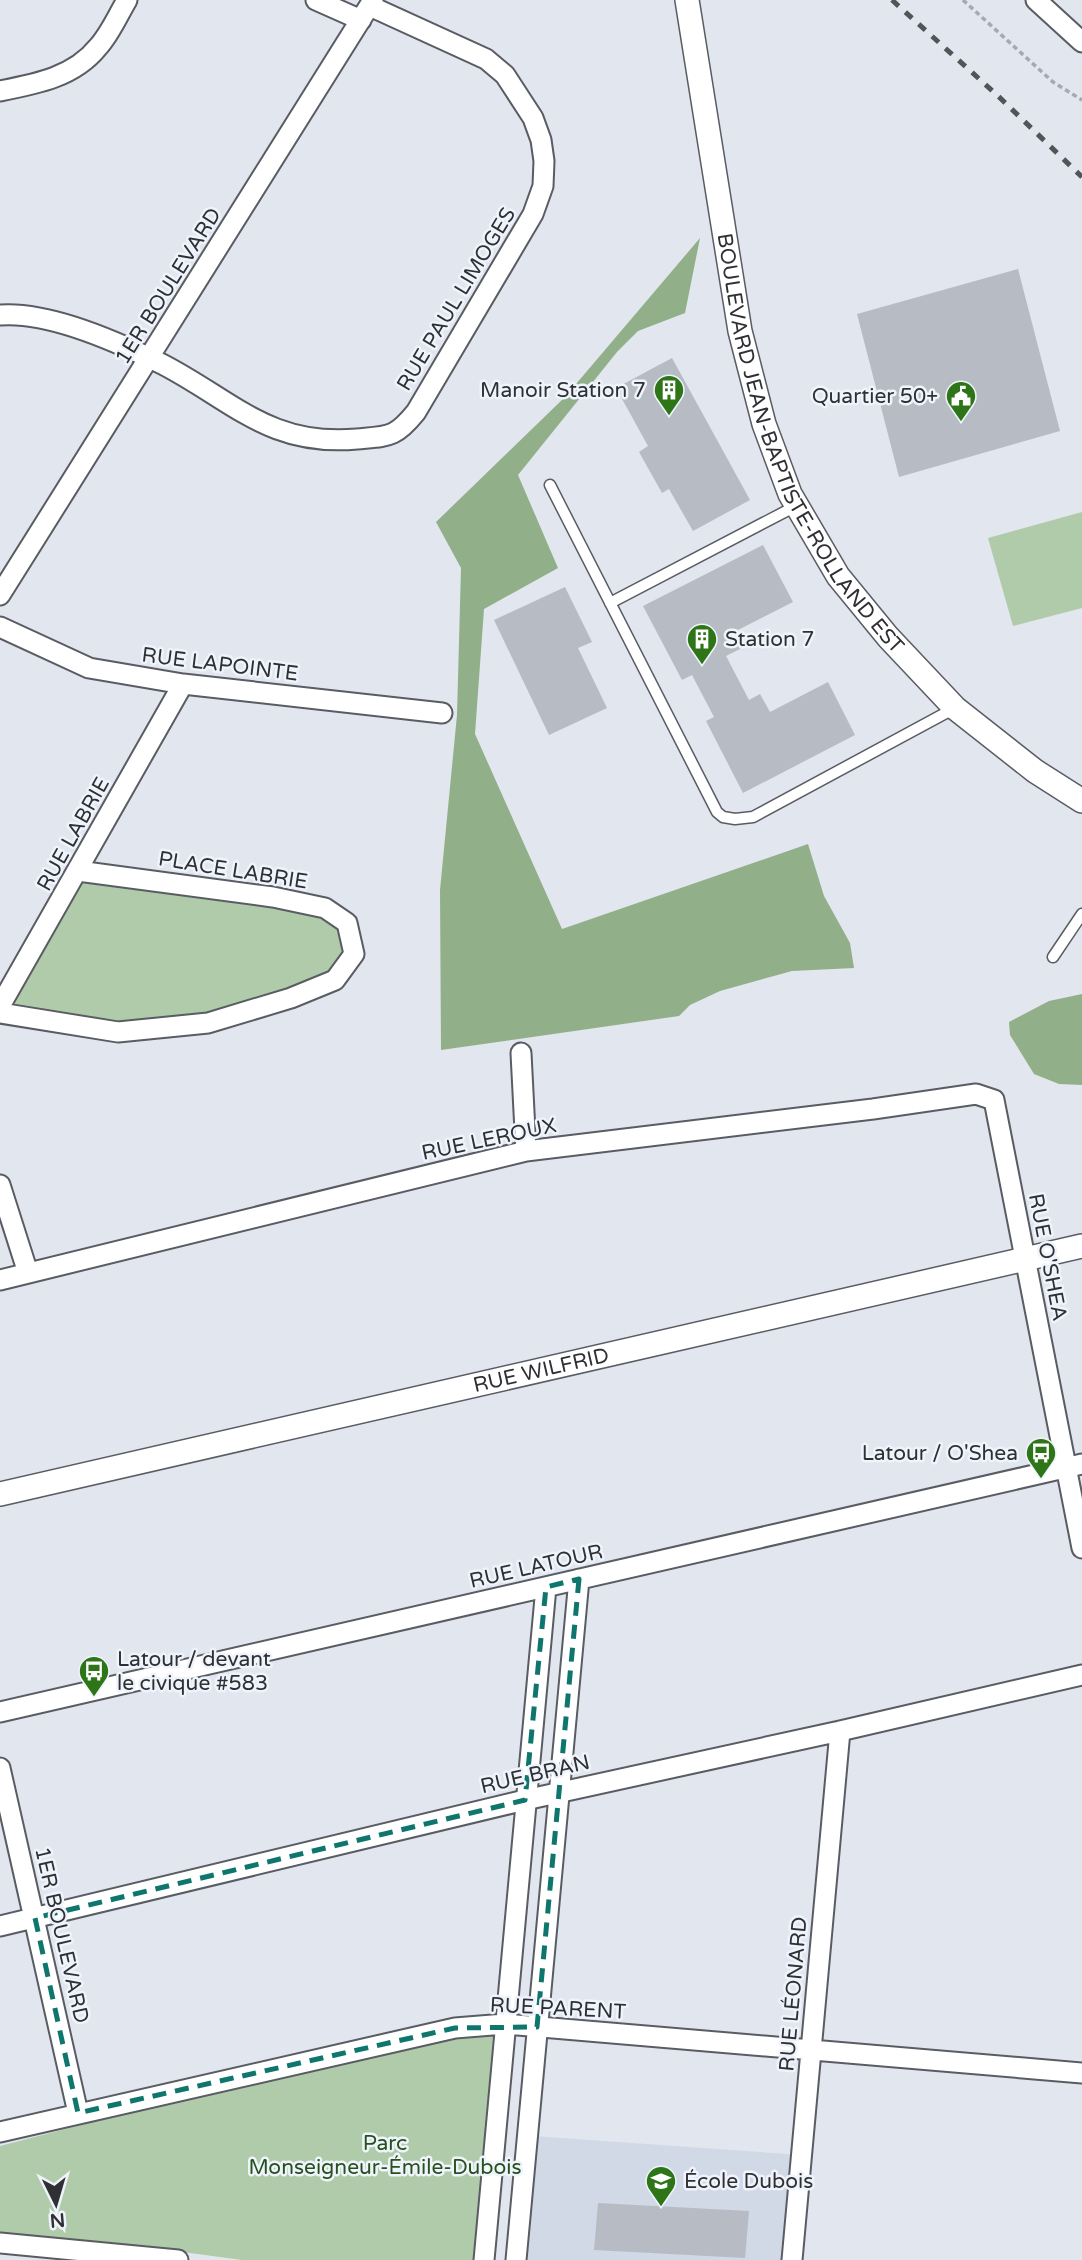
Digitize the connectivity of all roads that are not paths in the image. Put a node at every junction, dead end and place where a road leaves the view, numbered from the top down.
1 (127, 0) edge
2 (316, 0) edge
3 (687, 0) edge
4 (1036, 0) edge
5 (368, 8) edge
6 (1082, 42) edge
7 (0, 91) edge
8 (0, 314) edge
9 (149, 358) junction
10 (550, 485) dead end
11 (797, 505) junction
12 (0, 595) edge
13 (610, 603) junction
14 (0, 627) edge
15 (183, 684) junction
16 (955, 708) junction
17 (442, 713) dead end
18 (1082, 801) edge
19 (78, 871) junction
20 (1082, 914) edge
21 (1053, 957) dead end
22 (0, 1006) edge
23 (0, 1013) edge
24 (521, 1053) dead end
25 (994, 1100) joint
26 (526, 1151) junction
27 (0, 1185) edge
28 (1082, 1246) edge
29 (1026, 1259) junction
30 (28, 1273) junction
31 (0, 1280) edge
32 (1074, 1466) edge
33 (0, 1494) edge
34 (1082, 1548) edge
35 (579, 1579) junction
36 (546, 1587) junction
37 (1082, 1675) edge
38 (0, 1712) edge
39 (840, 1731) junction
40 (0, 1768) edge
41 (558, 1792) junction
42 (524, 1800) junction
43 (35, 1918) junction
44 (0, 1926) edge
45 (505, 2024) junction
46 (537, 2027) junction
47 (811, 2052) junction
48 (1082, 2073) edge
49 (78, 2113) junction
50 (0, 2132) edge
51 (0, 2243) edge
52 (153, 2259) edge
53 (178, 2260) edge
54 (484, 2260) edge
55 (516, 2260) edge
56 (792, 2260) edge

1 - 7 street
2 - 5 street, RUE PAUL LIMOGES
3 - 11 street, BOULEVARD JEAN-BAPTISTE-ROLLAND EST
4 - 6 street
5 - 9 street, 1ER BOULEVARD
5 - 9 street, RUE PAUL LIMOGES
8 - 9 street, RUE PAUL LIMOGES
9 - 12 street, 1ER BOULEVARD
10 - 13 lane
11 - 13 lane
11 - 16 street, BOULEVARD JEAN-BAPTISTE-ROLLAND EST
13 - 16 lane
14 - 15 street, RUE LAPOINTE
15 - 17 street, RUE LAPOINTE
15 - 19 street, RUE LABRIE
16 - 18 street, BOULEVARD JEAN-BAPTISTE-ROLLAND EST
19 - 22 street, RUE LABRIE
19 - 23 street, PLACE LABRIE
20 - 21 lane
24 - 26 street
25 - 26 street, RUE LEROUX
25 - 29 street, RUE O'SHEA
26 - 30 street, RUE LEROUX
27 - 30 street
28 - 29 street, RUE WILFRID
29 - 32 street, RUE O'SHEA
29 - 33 street, RUE WILFRID
30 - 31 street, RUE LEROUX
32 - 34 street, RUE O'SHEA
32 - 35 street, RUE LATOUR
35 - 36 street, RUE LATOUR
35 - 41 street
36 - 38 street, RUE LATOUR
36 - 42 street
37 - 39 street, RUE BRAN
39 - 41 street, RUE BRAN
39 - 47 street, RUE LÉONARD
40 - 43 street, 1ER BOULEVARD
41 - 42 street, RUE BRAN
41 - 46 street
42 - 43 street, RUE BRAN
42 - 45 street
43 - 44 street, RUE BRAN
43 - 49 street, 1ER BOULEVARD
45 - 46 street, RUE PARENT
45 - 49 street, RUE PARENT
45 - 54 street
46 - 47 street, RUE PARENT
46 - 55 street
47 - 48 street, RUE PARENT
47 - 56 street, RUE LÉONARD
49 - 50 street, RUE PARENT
51 - 52 street
52 - 53 street

